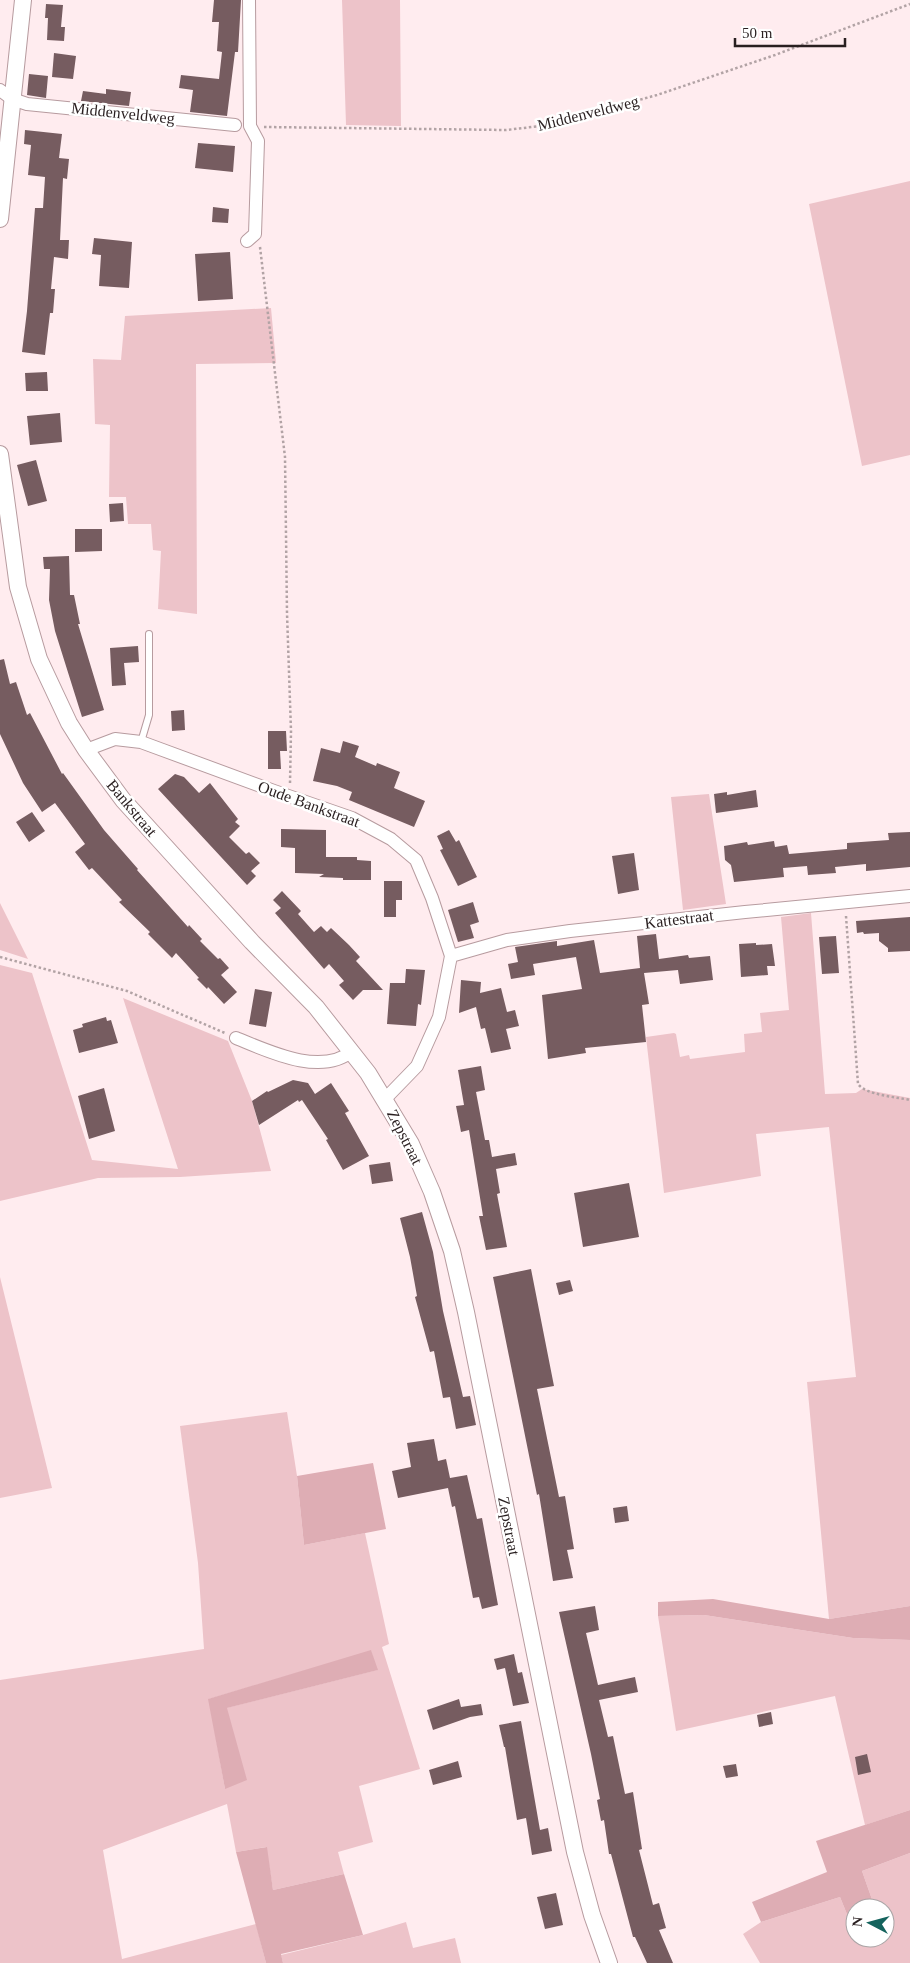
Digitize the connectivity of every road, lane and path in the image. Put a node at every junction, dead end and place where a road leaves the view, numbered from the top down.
1 (22, 0) edge
2 (248, 0) edge
3 (910, 4) edge
4 (6, 94) edge
5 (235, 125) dead end
6 (250, 126) junction
7 (0, 219) edge
8 (256, 220) junction
9 (247, 241) dead end
10 (0, 454) edge
11 (149, 634) dead end
12 (141, 742) junction
13 (86, 750) junction
14 (289, 797) junction
15 (910, 896) edge
16 (845, 902) junction
17 (451, 956) junction
18 (0, 957) edge
19 (236, 1038) joint
20 (352, 1052) junction
21 (385, 1099) junction
22 (910, 1100) edge
23 (609, 1963) edge

1 - 4 street
2 - 6 street
3 - 6 path, Middenveldweg
4 - 5 street, Middenveldweg
4 - 7 street
6 - 8 street
8 - 9 street
8 - 14 path
10 - 13 street, Bankstraat
11 - 12 lane
12 - 13 street, Oude Bankstraat
12 - 14 street, Oude Bankstraat
13 - 20 street, Bankstraat
14 - 17 street, Oude Bankstraat
15 - 16 street, Kattestraat
16 - 17 street, Kattestraat
16 - 22 path
17 - 21 street, Oude Bankstraat
18 - 19 path
19 - 20 street
20 - 21 street, Bankstraat
21 - 23 street, Zepstraat

